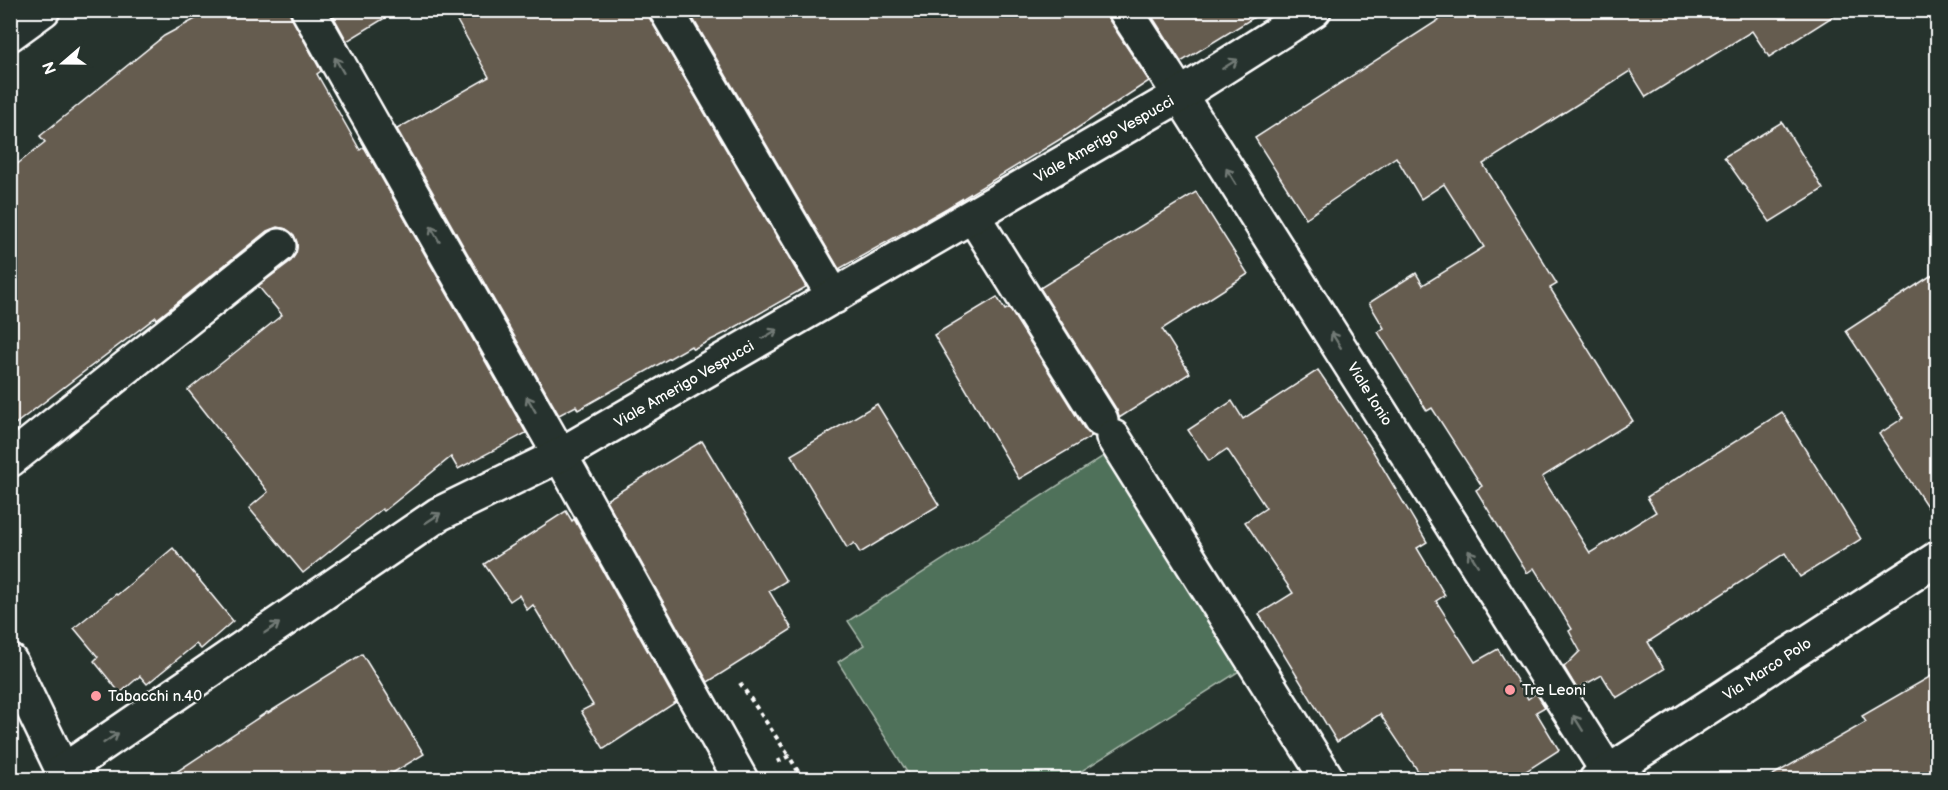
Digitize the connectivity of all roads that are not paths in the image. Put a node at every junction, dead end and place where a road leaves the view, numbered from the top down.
1 (43, 10) edge
2 (308, 10) edge
3 (666, 10) edge
4 (1125, 10) edge
5 (1314, 10) edge
6 (10, 34) edge
7 (1180, 95) junction
8 (973, 216) junction
9 (279, 246) dead end
10 (834, 297) junction
11 (560, 455) junction
12 (10, 460) edge
13 (1938, 558) edge
14 (10, 661) edge
15 (64, 775) edge
16 (1606, 777) edge
17 (741, 780) edge
18 (1328, 780) edge

1 - 6 street
11 -> 2 street
3 - 10 street
4 - 7 street, Viale Ionio
7 -> 5 street, Viale Amerigo Vespucci
7 - 8 street, Viale Amerigo Vespucci
16 -> 7 street, Viale Ionio
8 - 10 street, Viale Amerigo Vespucci
8 - 18 street
9 - 12 street
11 -> 10 street, Viale Amerigo Vespucci
15 -> 11 street, Viale Amerigo Vespucci
11 - 17 street
13 - 16 street, Via Marco Polo
14 - 15 street

